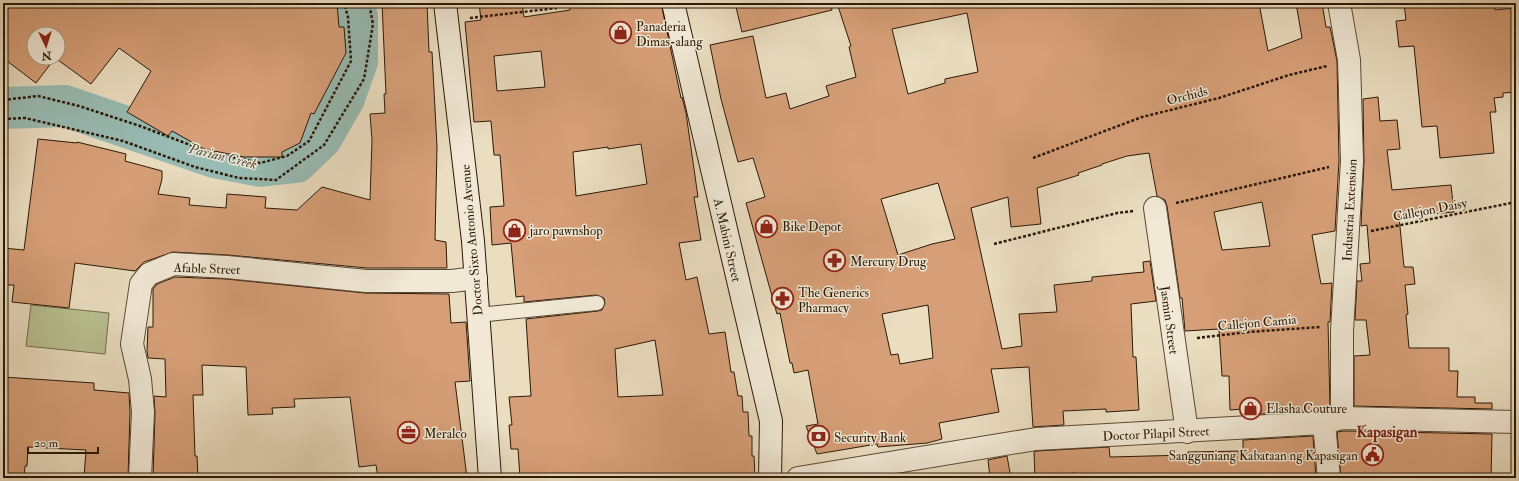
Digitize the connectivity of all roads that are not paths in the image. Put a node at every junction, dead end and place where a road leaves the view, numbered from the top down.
1 (673, 3) edge
2 (1339, 3) edge
3 (446, 12) edge
4 (1155, 208) dead end
5 (476, 278) junction
6 (598, 303) dead end
7 (478, 315) junction
8 (1333, 421) junction
9 (1516, 422) edge
10 (1187, 432) junction
11 (140, 478) edge
12 (490, 478) edge
13 (770, 478) edge
14 (798, 478) edge
15 (1329, 478) edge

1 - 13 street, A. Mabini Street
2 - 8 street, Industria Extension
3 - 5 street, Doctor Sixto Antonio Avenue
4 - 10 street, Jasmin Street
5 - 7 street, Doctor Sixto Antonio Avenue
5 - 11 street, Afable Street
6 - 7 lane
7 - 12 street, Doctor Sixto Antonio Avenue
8 - 9 street, Doctor Pilapil Street
8 - 10 street, Doctor Pilapil Street
8 - 15 street, Industria Extension
10 - 14 street, Doctor Pilapil Street

